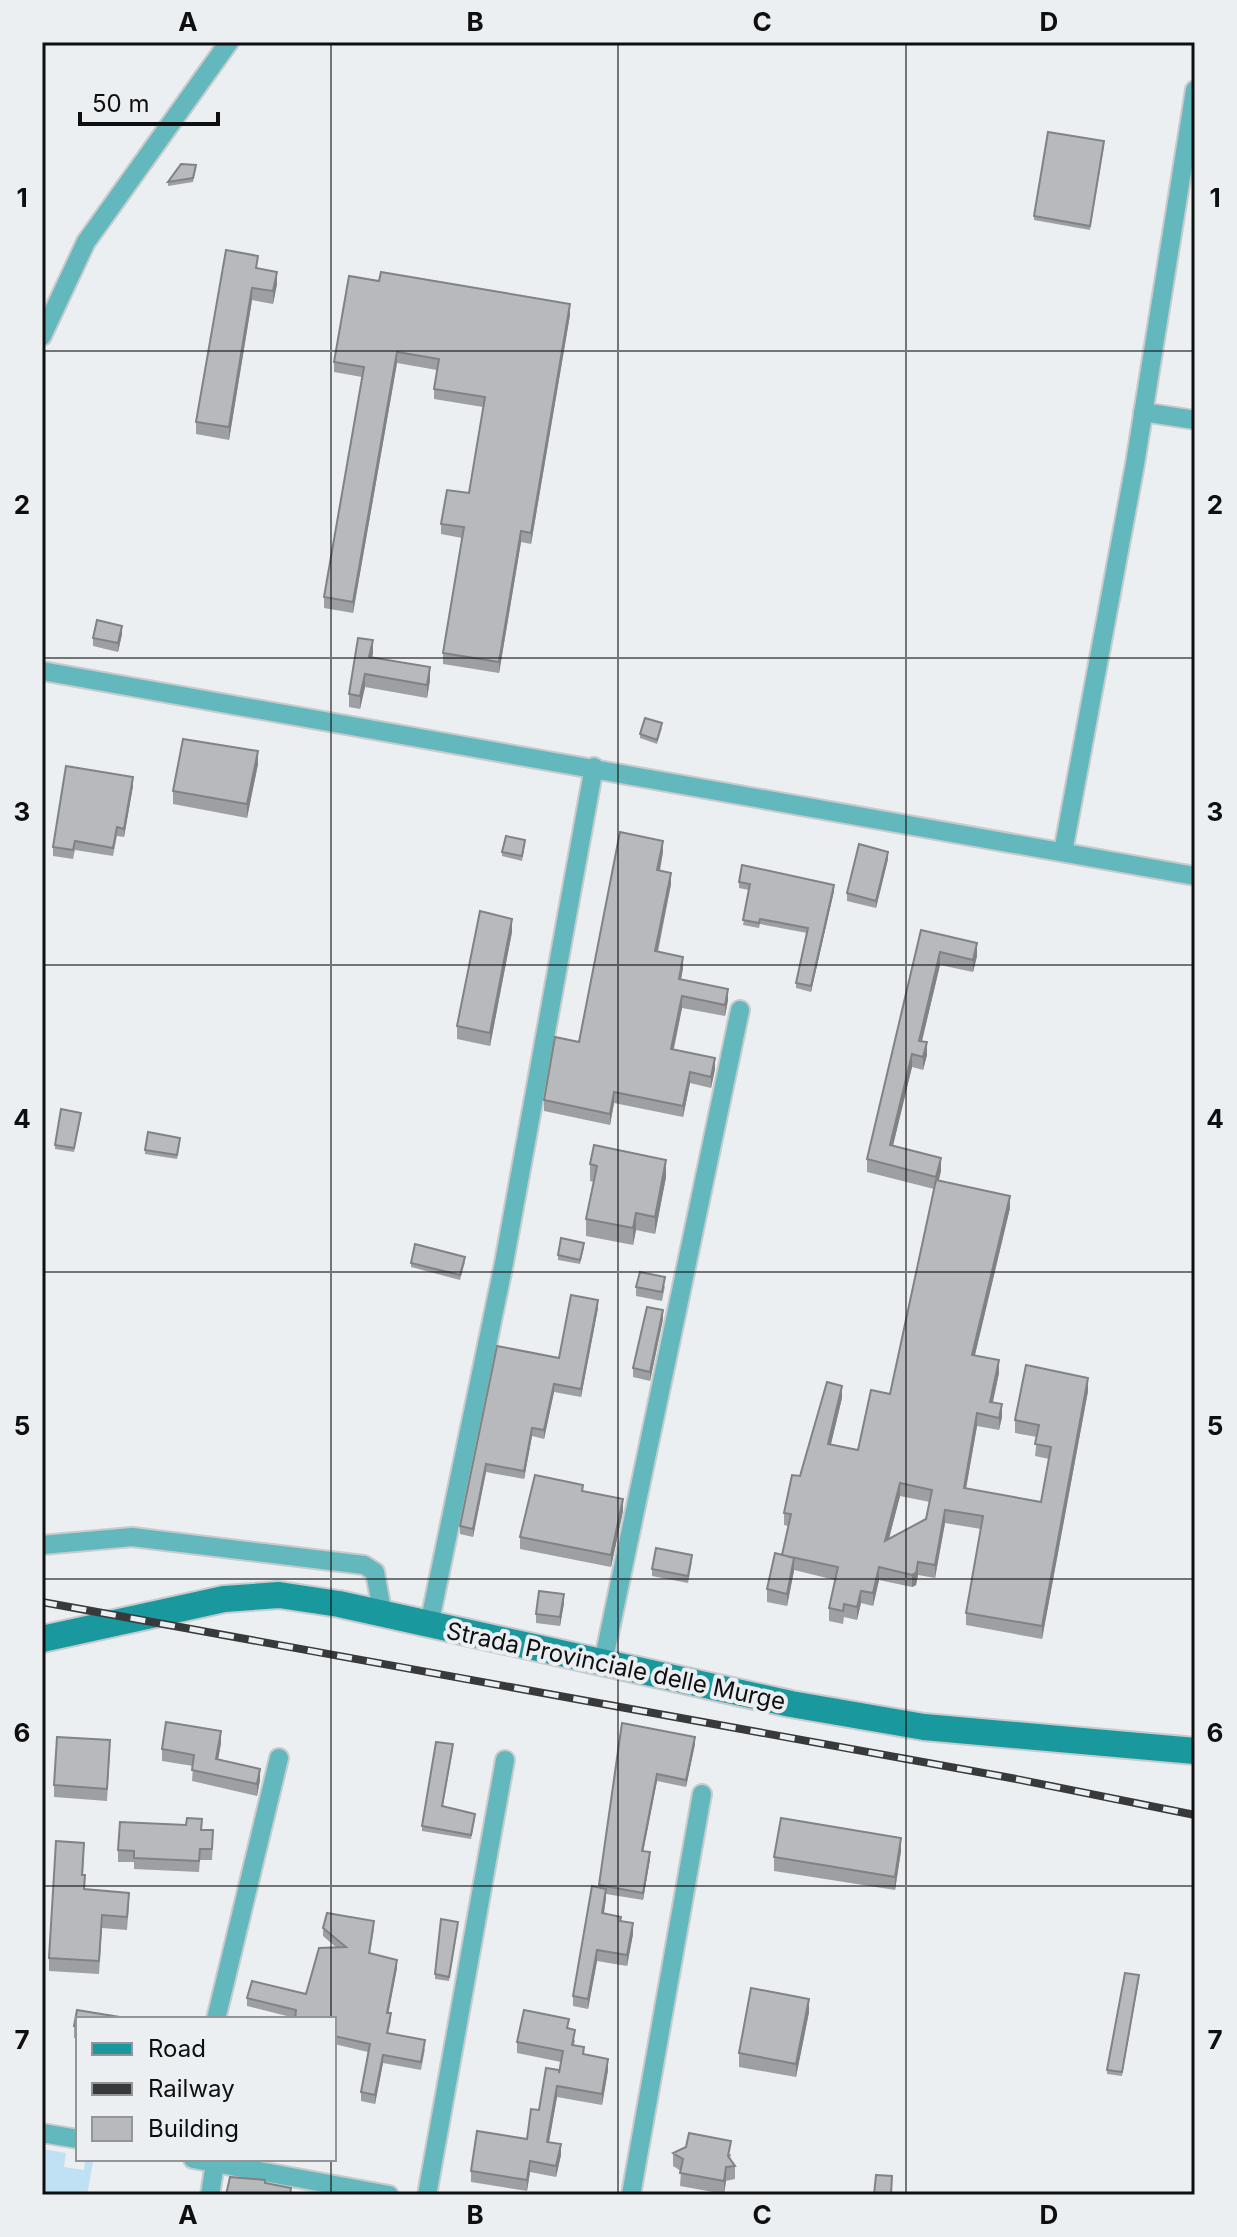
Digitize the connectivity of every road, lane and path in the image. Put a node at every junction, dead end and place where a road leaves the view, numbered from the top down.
1 (229, 42) edge
2 (1195, 90) edge
3 (42, 336) edge
4 (1143, 412) junction
5 (1195, 420) edge
6 (42, 671) edge
7 (594, 767) junction
8 (1063, 852) junction
9 (1195, 876) edge
10 (740, 1010) dead end
11 (42, 1545) edge
12 (383, 1616) junction
13 (429, 1625) junction
14 (42, 1639) edge
15 (603, 1663) junction
16 (1195, 1751) edge
17 (279, 1758) dead end
18 (505, 1760) dead end
19 (702, 1794) dead end
20 (216, 2017) edge
21 (42, 2133) edge
22 (76, 2139) edge
23 (204, 2161) edge
24 (215, 2163) junction
25 (365, 2193) edge
26 (210, 2195) edge
27 (389, 2195) edge
28 (427, 2195) edge
29 (631, 2195) edge

1 - 3 street
2 - 4 street
4 - 5 street
4 - 8 street
6 - 7 street
7 - 8 street
7 - 13 street
8 - 9 street
10 - 15 street
11 - 12 street
12 - 13 main road, Strada Provinciale delle Murge
12 - 14 main road, Strada Provinciale delle Murge
13 - 15 main road, Strada Provinciale delle Murge
15 - 16 main road, Strada Provinciale delle Murge
17 - 20 street
18 - 28 street
19 - 29 street
21 - 22 street
23 - 24 street
24 - 25 street
24 - 26 street
25 - 27 street

